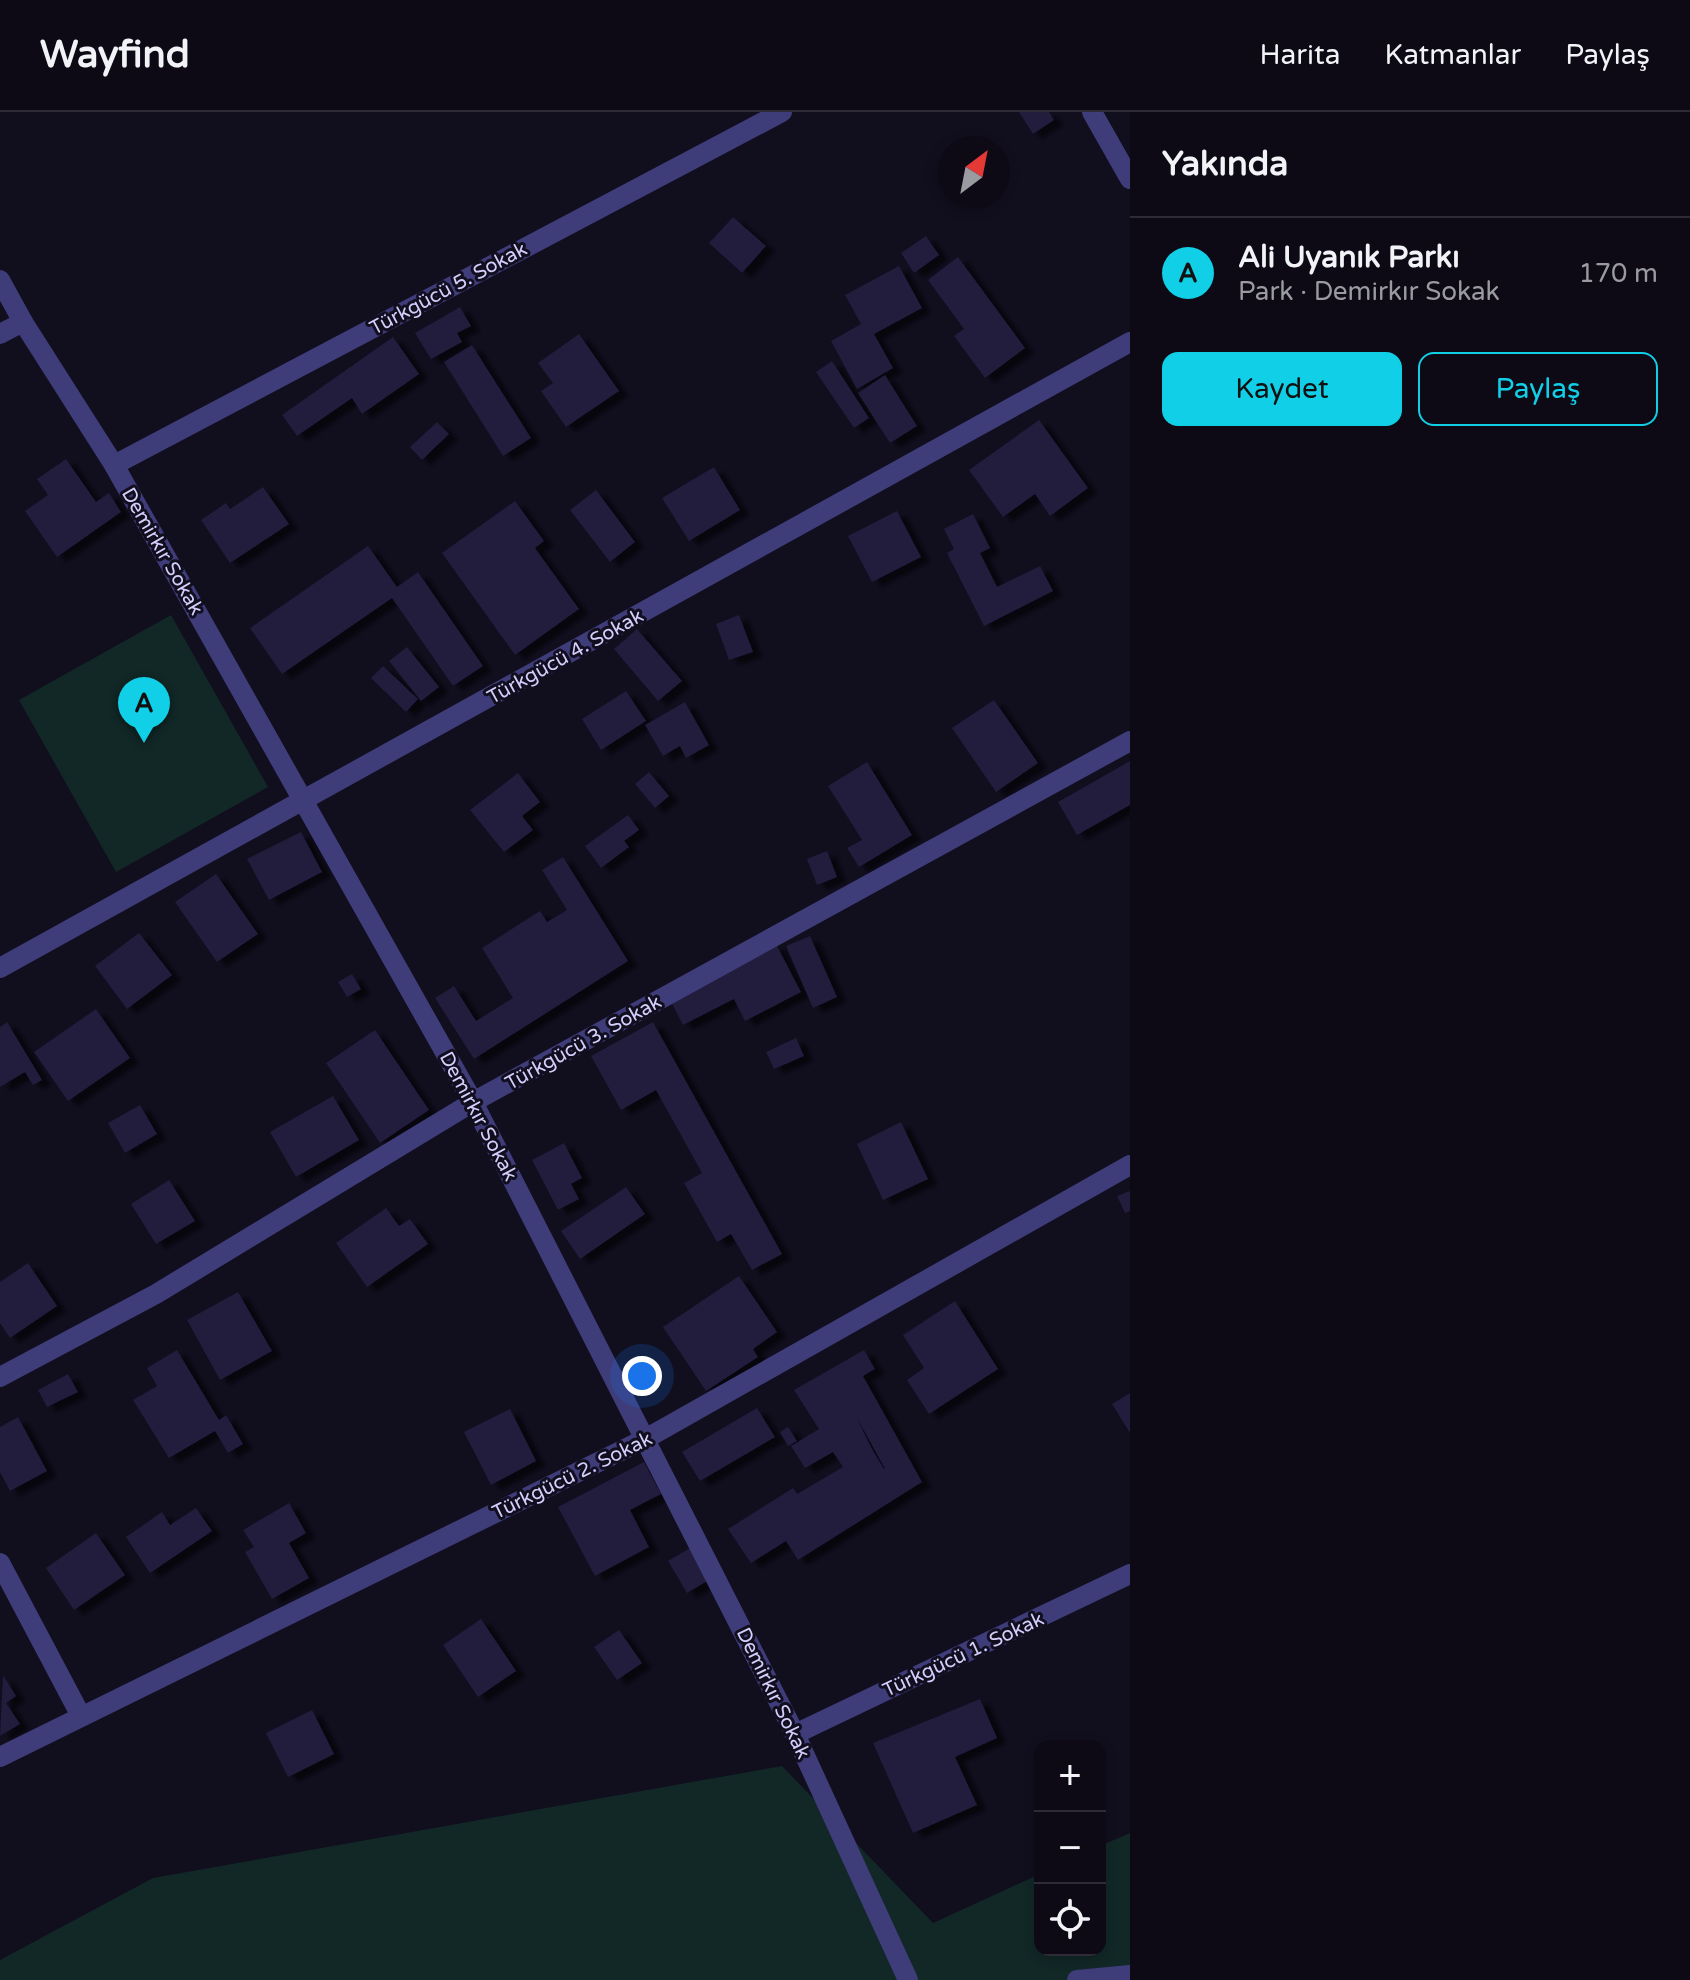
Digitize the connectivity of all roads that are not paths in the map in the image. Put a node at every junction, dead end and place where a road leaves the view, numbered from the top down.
1 (782, 112) edge
2 (1092, 112) edge
3 (1130, 179) edge
4 (0, 280) edge
5 (23, 322) junction
6 (0, 334) edge
7 (1130, 342) edge
8 (114, 465) junction
9 (1130, 741) edge
10 (306, 800) junction
11 (0, 968) edge
12 (473, 1102) junction
13 (1130, 1165) edge
14 (0, 1377) edge
15 (647, 1438) junction
16 (0, 1563) edge
17 (1130, 1574) edge
18 (81, 1716) junction
19 (795, 1734) junction
20 (0, 1757) edge
21 (1130, 1975) edge
22 (908, 1980) edge
23 (1077, 1980) edge

1 - 8 street, Türkgücü 5. Sokak
2 - 3 street
4 - 5 street, Demirkır Sokak
5 - 6 street
5 - 8 street, Demirkır Sokak
7 - 10 street, Türkgücü 4. Sokak
8 - 10 street, Demirkır Sokak
9 - 12 street, Türkgücü 3. Sokak
10 - 11 street, Türkgücü 4. Sokak
10 - 12 street, Demirkır Sokak
12 - 14 street, Türkgücü 3. Sokak
12 - 15 street, Demirkır Sokak
13 - 15 street, Türkgücü 2. Sokak
15 - 18 street, Türkgücü 2. Sokak
15 - 19 street, Demirkır Sokak
16 - 18 street
17 - 19 street, Türkgücü 1. Sokak
18 - 20 street, Türkgücü 2. Sokak
19 - 22 street, Demirkır Sokak
21 - 23 street

